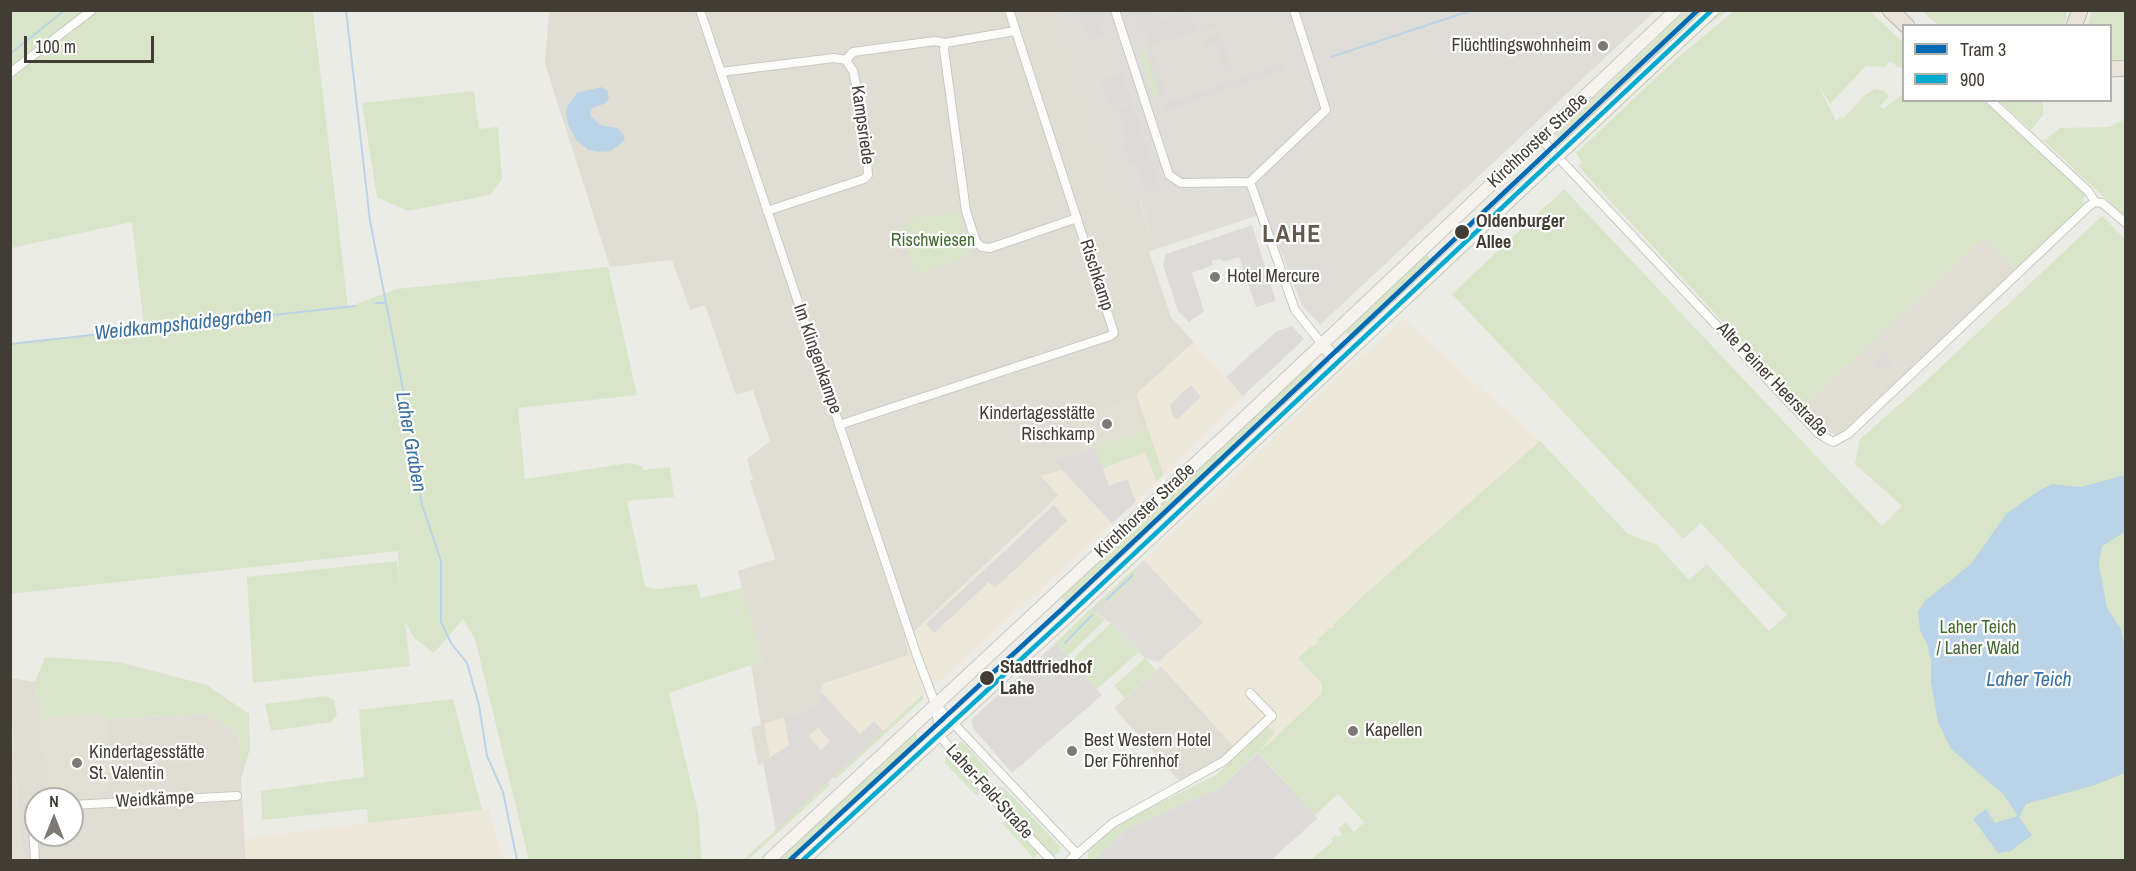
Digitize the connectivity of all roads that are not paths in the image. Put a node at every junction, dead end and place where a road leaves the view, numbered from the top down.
1 (92, 10) edge
2 (700, 10) edge
3 (1009, 10) edge
4 (1115, 10) edge
5 (1294, 10) edge
6 (1676, 10) edge
7 (1713, 10) edge
8 (1890, 10) edge
9 (1903, 10) edge
10 (1905, 24) edge
11 (1917, 24) edge
12 (1015, 31) junction
13 (945, 43) junction
14 (846, 60) junction
15 (721, 72) junction
16 (10, 73) edge
17 (1992, 102) edge
18 (1540, 138) junction
19 (1558, 156) junction
20 (1250, 182) junction
21 (2095, 202) junction
22 (767, 211) junction
23 (1077, 218) junction
24 (2126, 224) edge
25 (1322, 344) junction
26 (1338, 362) junction
27 (839, 425) junction
28 (1250, 693) dead end
29 (936, 706) junction
30 (953, 723) junction
31 (939, 735) junction
32 (237, 796) dead end
33 (84, 804) edge
34 (1077, 854) junction
35 (769, 861) edge
36 (803, 861) edge
37 (1051, 861) edge
38 (1070, 861) edge

1 - 16 street
2 - 15 street, Im Klingenkampe
3 - 12 street, Rischkamp
4 - 20 street
5 - 20 street
6 - 18 main road, Kirchhorster Straße
7 - 19 main road, Kirchhorster Straße
8 - 10 highway
9 - 11 highway
12 - 13 street
12 - 23 street, Rischkamp
13 - 14 street
13 - 23 street
14 - 15 street, Kampsriede
14 - 22 street, Kampsriede
15 - 22 street, Im Klingenkampe
17 - 21 street
18 - 19 street, Alte Peiner Heerstraße
18 - 25 main road, Kirchhorster Straße
19 - 21 street, Alte Peiner Heerstraße
19 - 26 main road, Kirchhorster Straße
20 - 25 street
21 - 24 street
22 - 27 street, Im Klingenkampe
23 - 27 street, Rischkamp
25 - 26 main road
25 - 29 main road, Kirchhorster Straße
26 - 30 main road, Kirchhorster Straße
27 - 29 street, Im Klingenkampe
28 - 34 street
29 - 30 street, Laher-Feld-Straße
29 - 31 street, Laher-Feld-Straße
29 - 35 main road, Kirchhorster Straße
30 - 31 main road, Kirchhorster Straße
30 - 34 street, Laher-Feld-Straße
31 - 36 main road, Kirchhorster Straße
31 - 37 street, Laher-Feld-Straße
32 - 33 street, Weidkämpe
34 - 38 street

